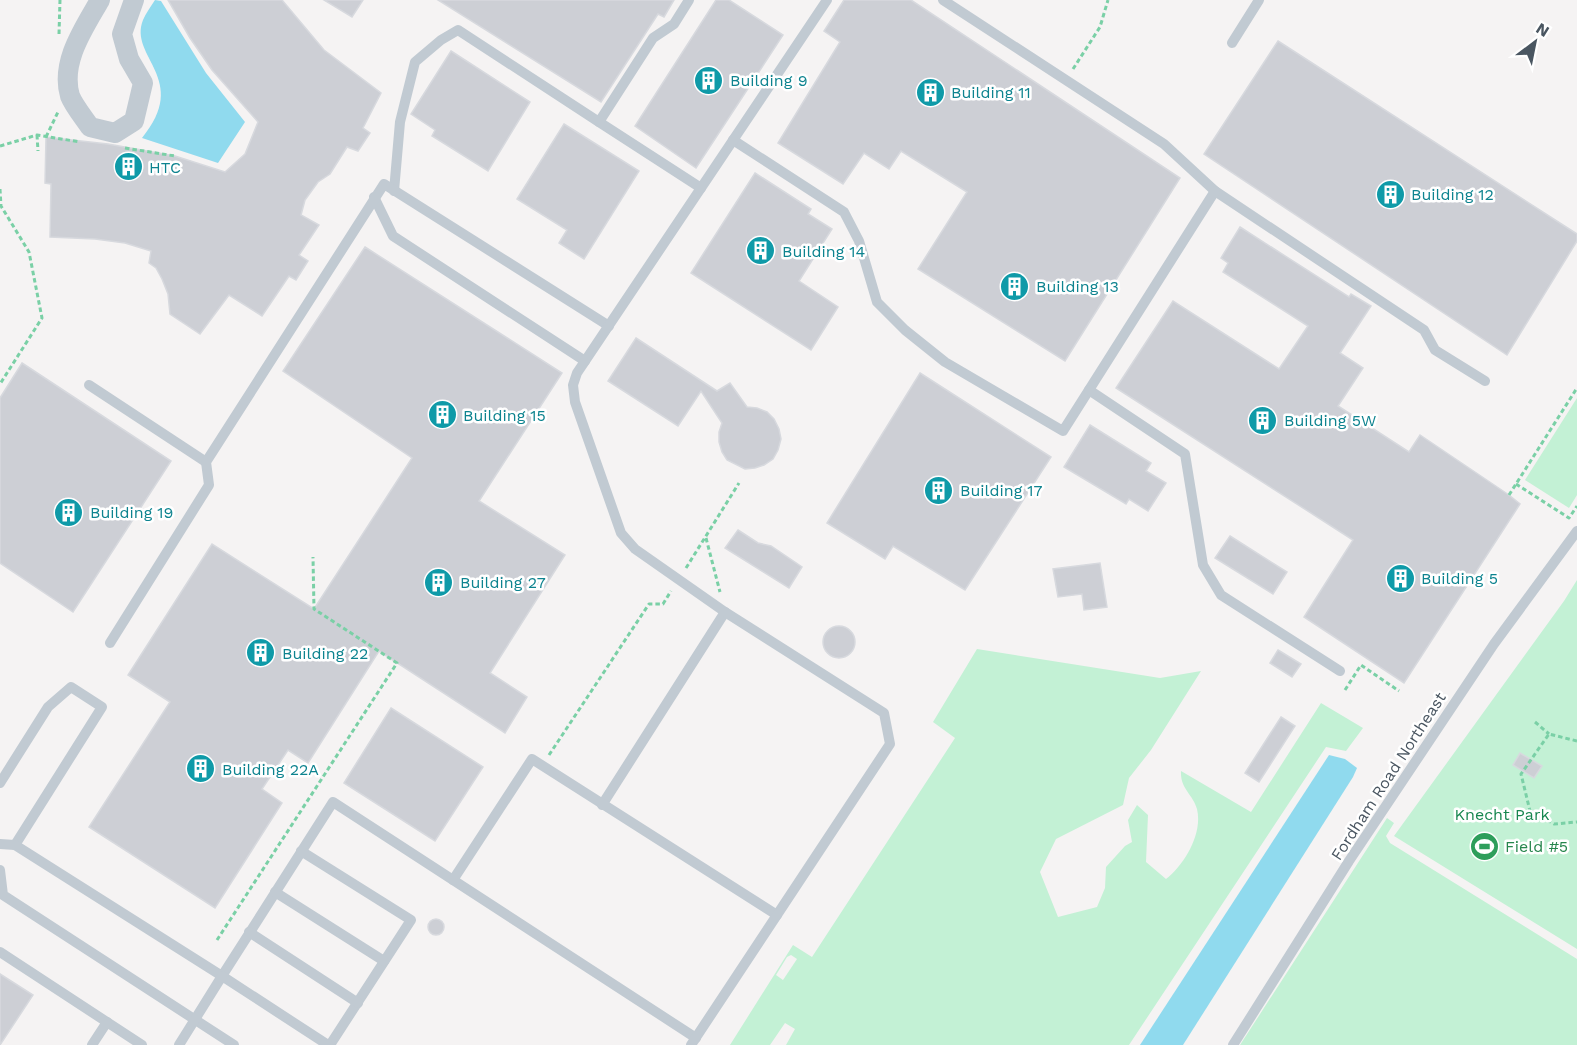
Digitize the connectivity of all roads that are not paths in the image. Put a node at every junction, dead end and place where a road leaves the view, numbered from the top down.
1 (100, 0) edge
2 (134, 0) edge
3 (689, 0) edge
4 (827, 0) edge
5 (943, 0) edge
6 (1259, 0) edge
7 (1232, 43) dead end
8 (599, 122) junction
9 (733, 140) junction
10 (701, 188) junction
11 (394, 191) junction
12 (1215, 191) junction
13 (375, 197) junction
14 (609, 326) junction
15 (585, 361) junction
16 (1485, 381) dead end
17 (89, 385) dead end
18 (1089, 390) junction
19 (206, 462) junction
20 (1577, 531) edge
21 (725, 612) junction
22 (110, 643) dead end
23 (1340, 671) dead end
24 (0, 783) edge
25 (602, 805) junction
26 (0, 844) edge
27 (15, 845) junction
28 (302, 851) junction
29 (0, 870) edge
30 (453, 880) junction
31 (275, 892) junction
32 (777, 915) junction
33 (249, 932) junction
34 (0, 952) edge
35 (384, 961) junction
36 (222, 976) junction
37 (358, 1003) junction
38 (195, 1020) junction
39 (107, 1022) junction
40 (693, 1041) edge
41 (92, 1045) edge
42 (142, 1045) edge
43 (179, 1045) edge
44 (234, 1045) edge
45 (329, 1045) edge
46 (1233, 1045) edge

1 - 2 street
3 - 8 lane
4 - 9 lane
5 - 12 lane
6 - 7 lane
8 - 10 lane
8 - 11 lane
9 - 10 lane
9 - 18 lane
10 - 14 lane
11 - 13 lane
11 - 14 lane
12 - 16 lane
12 - 18 lane
13 - 15 lane
13 - 19 lane
14 - 15 lane
15 - 21 lane
17 - 19 lane
18 - 23 lane
19 - 22 lane
20 - 46 lane, Fordham Road Northeast
21 - 25 lane
21 - 32 lane
24 - 27 lane
25 - 30 lane
25 - 32 lane
26 - 27 lane
27 - 36 lane
28 - 30 lane
28 - 31 lane
28 - 35 lane
29 - 38 lane
30 - 40 lane
31 - 33 lane
31 - 35 lane
32 - 40 lane
33 - 36 lane
33 - 37 lane
34 - 39 lane
35 - 37 lane
36 - 38 lane
36 - 45 lane
37 - 45 lane
38 - 43 lane
38 - 44 lane
39 - 41 lane
39 - 42 lane

